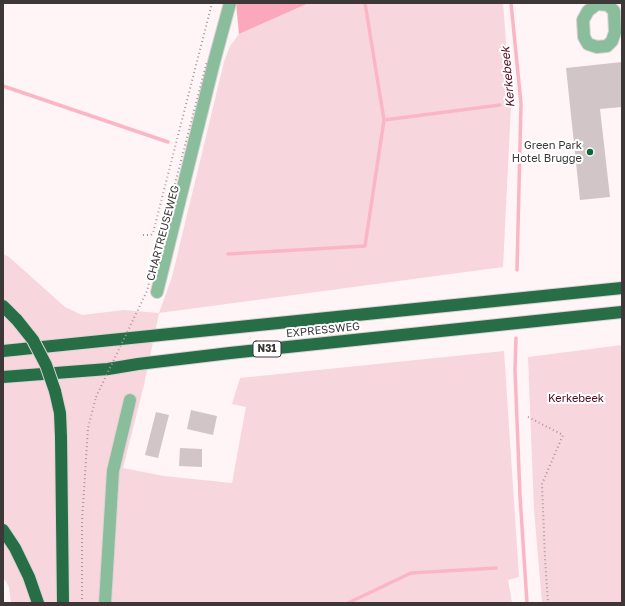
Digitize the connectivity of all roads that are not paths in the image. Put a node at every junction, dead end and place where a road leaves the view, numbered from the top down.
1 (230, 3) edge
2 (622, 288) edge
3 (157, 292) dead end
4 (3, 306) edge
5 (622, 312) edge
6 (3, 351) edge
7 (3, 377) edge
8 (130, 400) dead end
9 (3, 530) edge
10 (38, 603) edge
11 (63, 603) edge
12 (105, 603) edge

1 - 3 street, CHARTREUSEWEG
2 - 6 highway, EXPRESSWEG / N31
4 - 11 highway, bridge
5 - 7 highway, EXPRESSWEG / N31
8 - 12 street
9 - 10 highway

